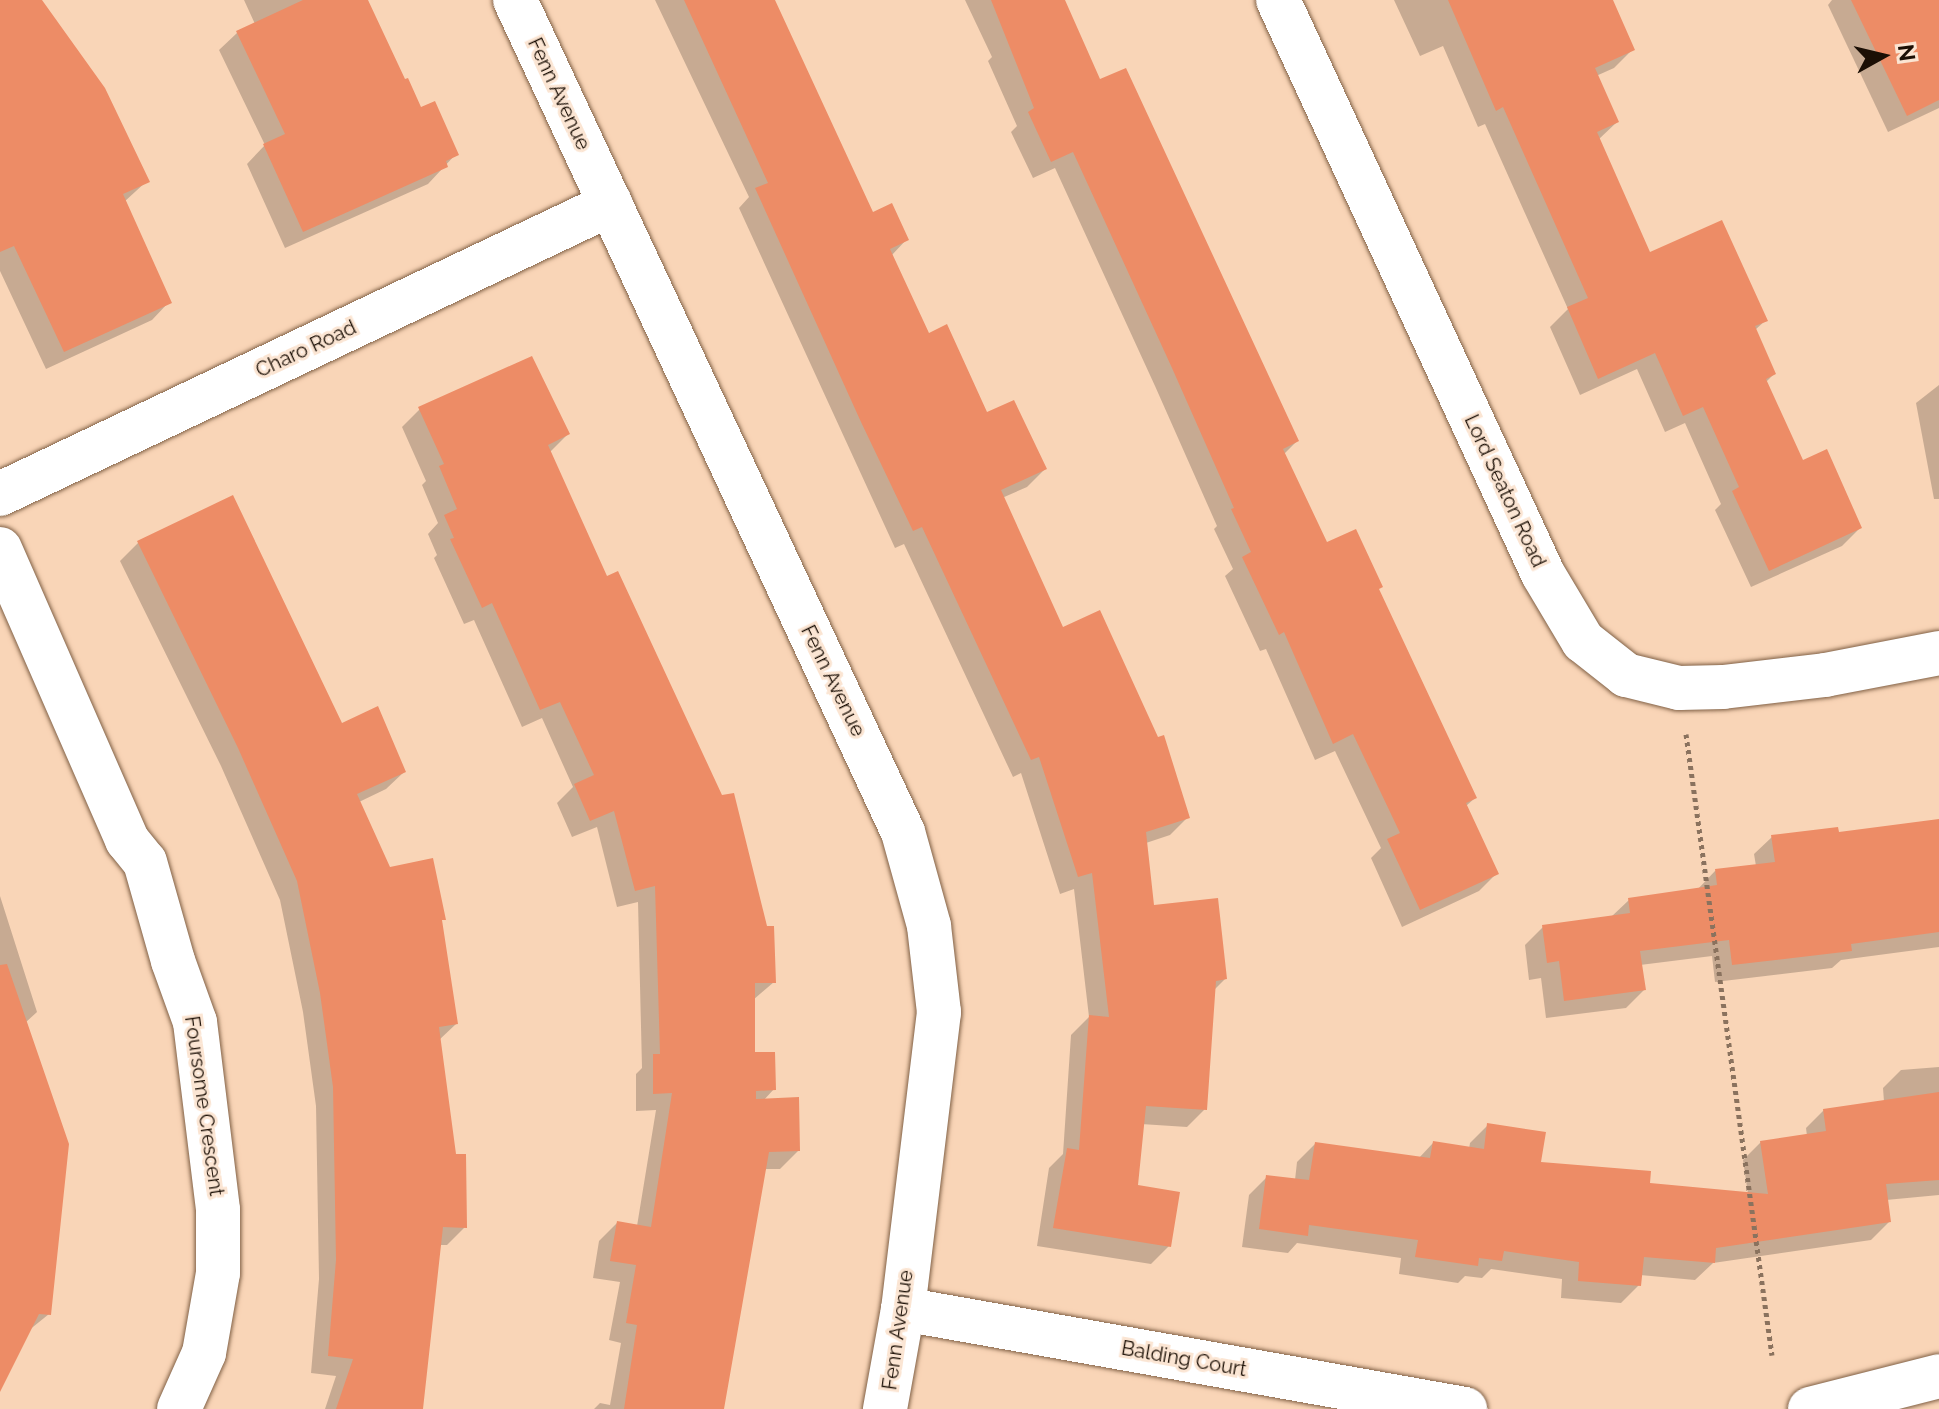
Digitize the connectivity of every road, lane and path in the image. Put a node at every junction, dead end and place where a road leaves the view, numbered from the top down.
1 (515, 0) edge
2 (1278, 0) edge
3 (611, 204) junction
4 (0, 494) edge
5 (0, 549) edge
6 (1939, 653) edge
7 (1679, 688) junction
8 (903, 1309) junction
9 (1772, 1355) dead end
10 (1939, 1376) edge
11 (179, 1409) edge
12 (885, 1409) edge
13 (1465, 1409) edge
14 (1810, 1409) edge

1 - 3 street, Fenn Avenue
2 - 7 street, Lord Seaton Road
3 - 4 street, Charo Road
3 - 8 street, Fenn Avenue
5 - 11 street, Foursome Crescent
6 - 7 street, Lord Seaton Road
7 - 9 path
8 - 12 street, Fenn Avenue
8 - 13 street, Balding Court
10 - 14 street

